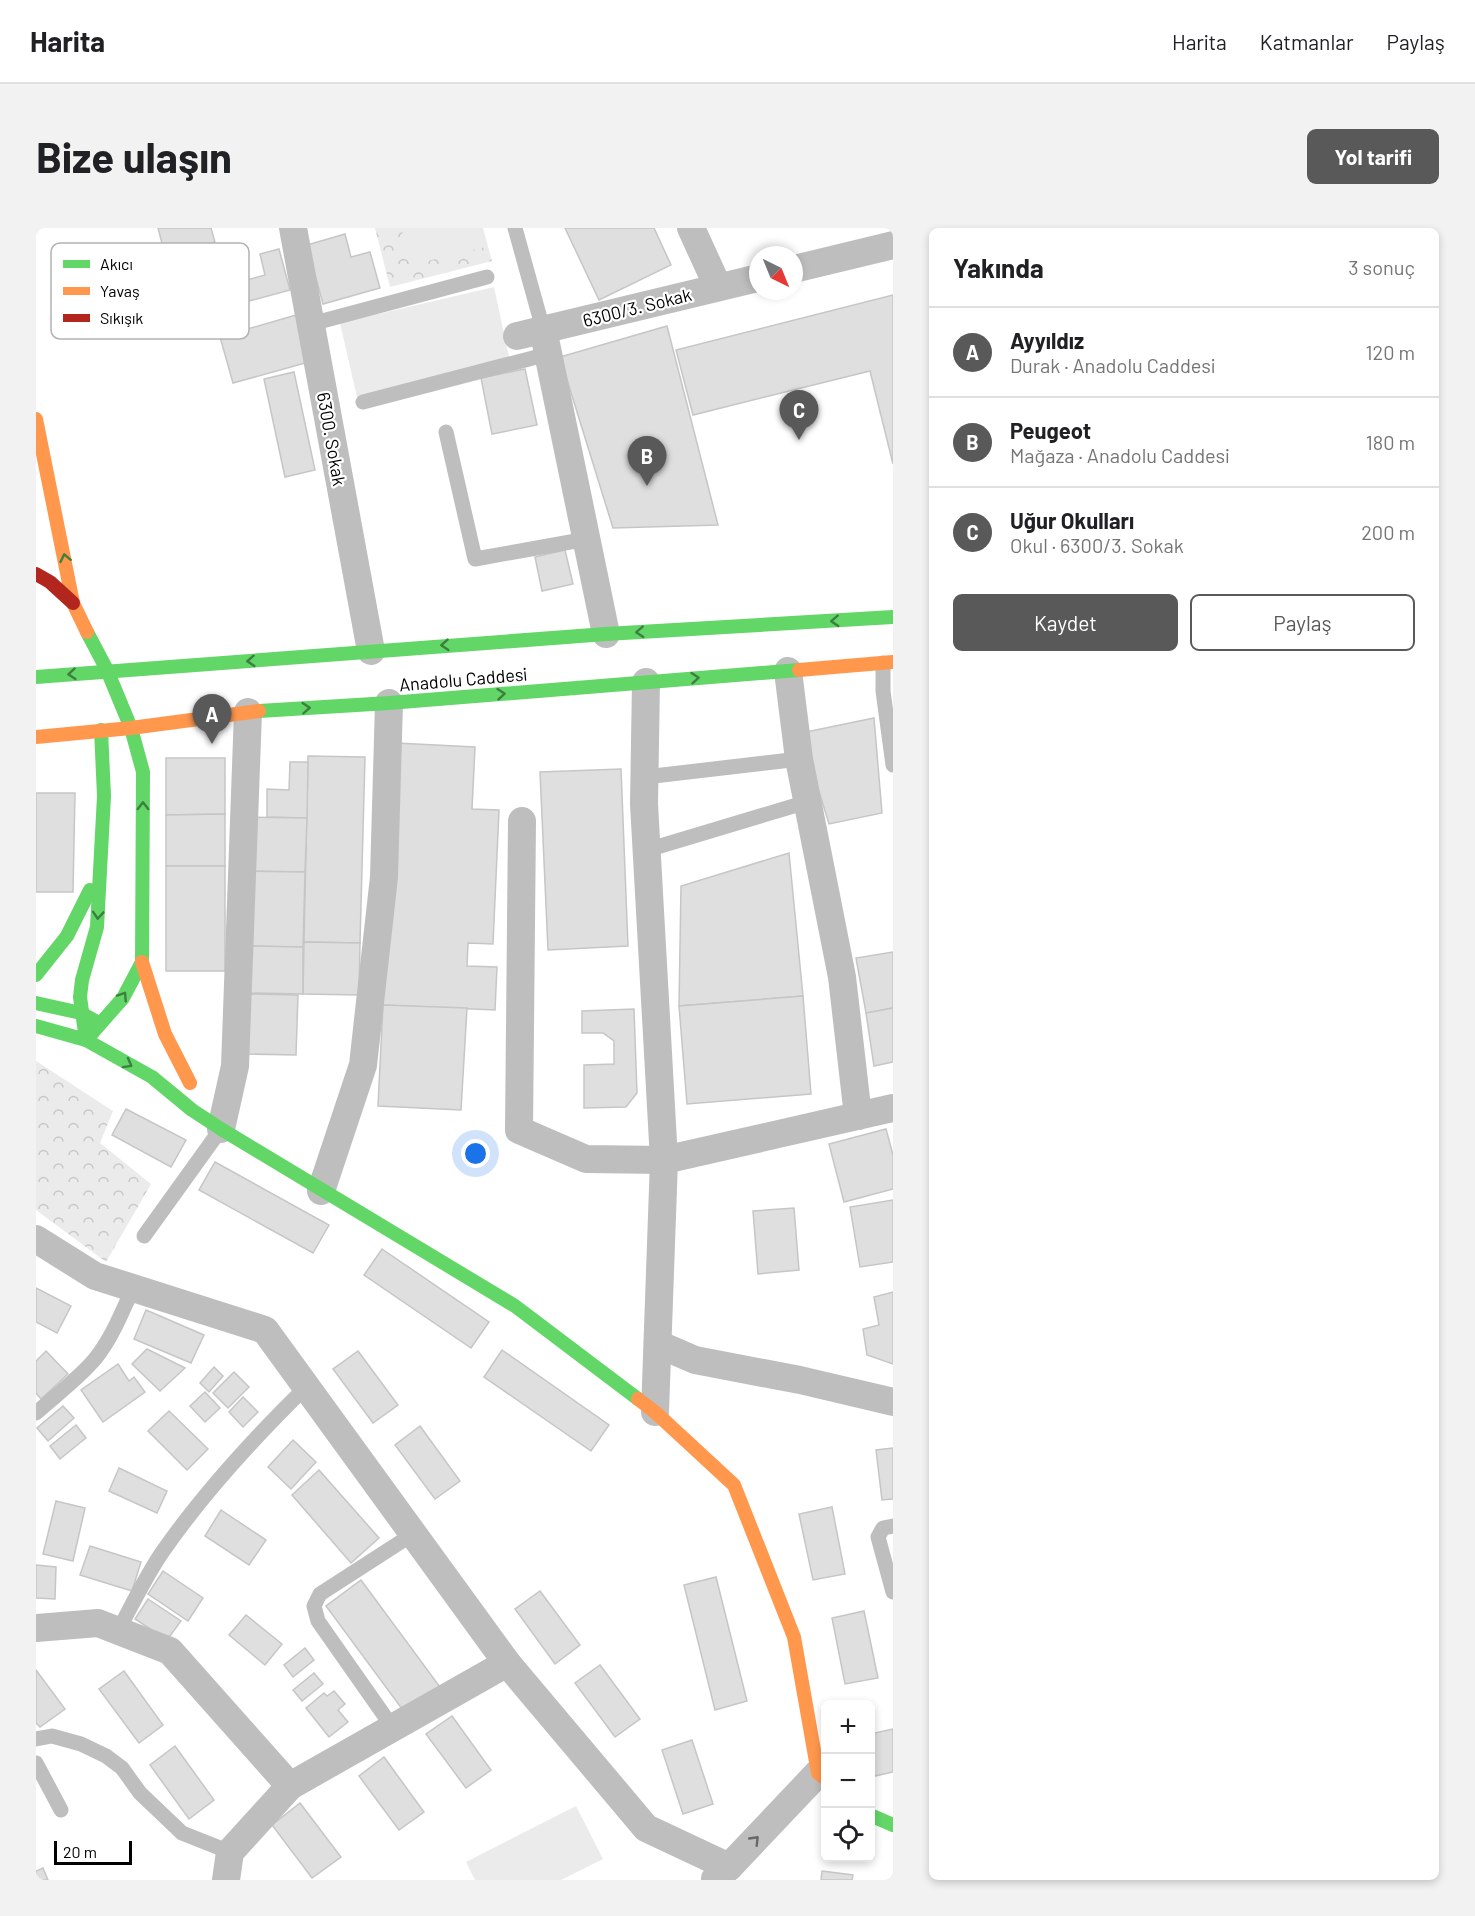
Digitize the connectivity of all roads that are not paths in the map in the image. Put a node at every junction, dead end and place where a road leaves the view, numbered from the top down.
1 (293, 228) edge
2 (515, 228) edge
3 (691, 228) edge
4 (893, 245) edge
5 (803, 267) edge
6 (487, 277) dead end
7 (749, 280) edge
8 (718, 287) junction
9 (311, 324) junction
10 (536, 340) junction
11 (363, 402) dead end
12 (36, 419) edge
13 (446, 432) dead end
14 (587, 538) junction
15 (36, 574) edge
16 (73, 603) junction
17 (893, 617) edge
18 (606, 634) junction
19 (371, 651) junction
20 (888, 662) edge
21 (107, 670) junction
22 (788, 671) junction
23 (36, 677) edge
24 (646, 682) junction
25 (389, 703) junction
26 (248, 712) junction
27 (131, 728) junction
28 (101, 730) junction
29 (36, 737) edge
30 (799, 759) junction
31 (893, 765) edge
32 (645, 777) junction
33 (807, 802) junction
34 (522, 821) dead end
35 (647, 850) junction
36 (101, 864) junction
37 (142, 962) junction
38 (36, 975) edge
39 (36, 1003) edge
40 (81, 1013) junction
41 (101, 1024) junction
42 (36, 1026) edge
43 (116, 1032) dead end
44 (86, 1040) junction
45 (162, 1061) dead end
46 (197, 1093) junction
47 (893, 1108) edge
48 (858, 1116) junction
49 (215, 1125) junction
50 (664, 1160) junction
51 (321, 1191) junction
52 (144, 1236) dead end
53 (36, 1239) edge
54 (133, 1288) junction
55 (657, 1344) junction
56 (306, 1387) junction
57 (893, 1402) edge
58 (655, 1412) junction
59 (36, 1413) edge
60 (893, 1526) edge
61 (413, 1534) junction
62 (893, 1592) edge
63 (36, 1628) edge
64 (118, 1631) junction
65 (507, 1663) junction
66 (393, 1728) junction
67 (36, 1739) edge
68 (36, 1763) edge
69 (821, 1771) edge
70 (821, 1777) edge
71 (290, 1786) junction
72 (61, 1810) dead end
73 (875, 1817) edge
74 (893, 1825) edge
75 (230, 1852) junction
76 (721, 1874) edge
77 (226, 1880) edge

1 - 9 street, 6300. Sokak
2 - 10 lane
3 - 8 street
4 - 5 street
6 - 9 lane
7 - 8 street, 6300/3. Sokak
8 - 10 street, 6300/3. Sokak
9 - 19 street, 6300. Sokak
10 - 11 lane
10 - 14 street
16 -> 12 main road
13 - 14 lane
14 - 18 street
15 - 16 main road
16 - 21 main road
17 -> 18 main road, Anadolu Caddesi
18 -> 19 main road, Anadolu Caddesi
19 -> 21 main road, Anadolu Caddesi
20 - 22 main road, Anadolu Caddesi
20 - 31 lane
21 -> 23 main road, Anadolu Caddesi
21 - 27 main road
24 -> 22 main road, Anadolu Caddesi
22 - 30 street
25 -> 24 main road, Anadolu Caddesi
24 - 32 street
26 -> 25 main road, Anadolu Caddesi
25 - 51 street
26 - 27 main road, Anadolu Caddesi
26 - 49 street
27 - 28 main road, Anadolu Caddesi
37 -> 27 main road
28 - 29 main road, Anadolu Caddesi
28 - 36 main road
30 - 32 lane
30 - 33 street
32 - 35 street
33 - 35 lane
33 - 48 street
34 - 50 street
35 - 50 street
36 - 38 main road
36 -> 40 main road
41 -> 37 main road
37 - 46 main road
39 - 40 main road
40 - 41 main road
40 - 44 main road
41 - 43 main road
41 - 44 main road
42 - 44 main road
44 -> 49 main road
45 - 46 main road
46 - 49 main road
47 - 48 street
48 - 50 street
49 - 51 main road
49 - 52 lane
50 - 55 street
51 - 58 main road
53 - 54 street
54 - 56 street
54 - 59 lane
55 - 57 street
55 - 58 street
56 - 61 street
56 - 64 lane
58 - 69 main road
60 - 62 lane
61 - 65 street
61 - 66 lane
63 - 64 street
64 - 71 street
65 - 66 street
65 - 76 street
66 - 71 street
67 - 75 lane
68 - 72 lane
76 -> 70 street
71 - 75 street
73 - 74 main road
75 - 77 street

